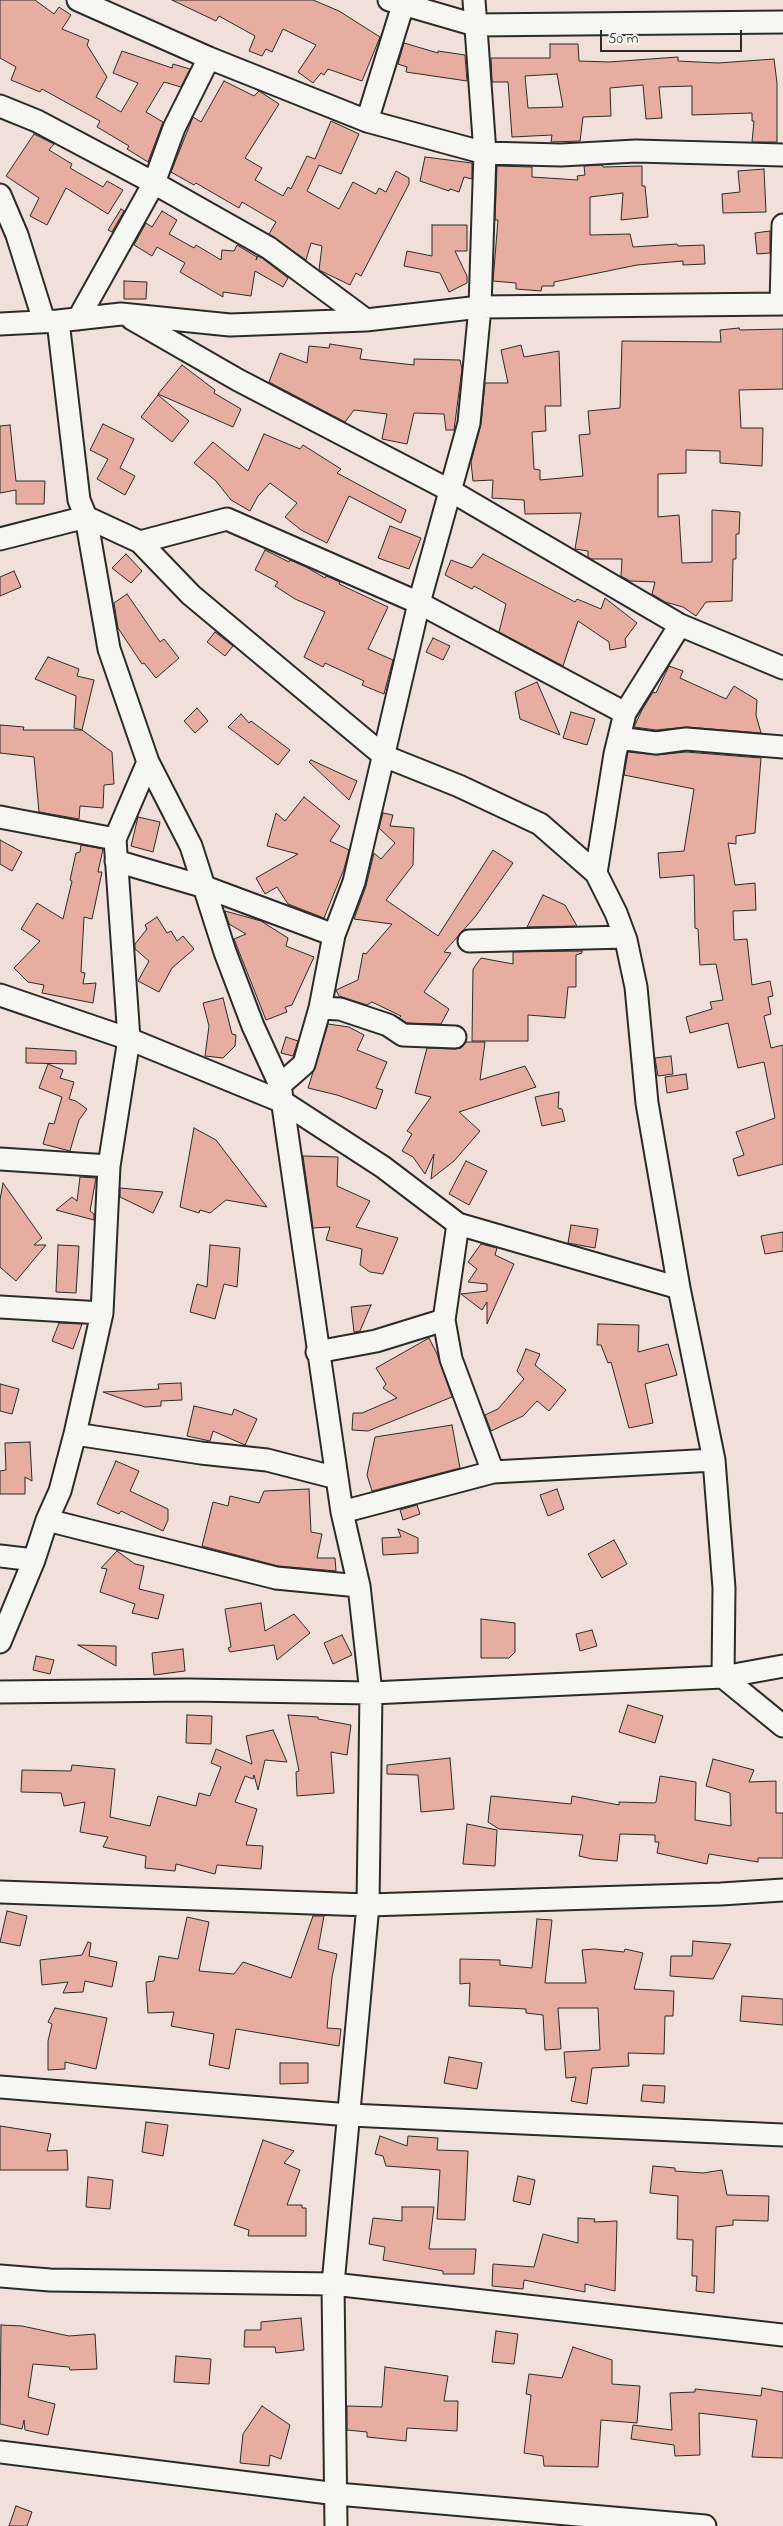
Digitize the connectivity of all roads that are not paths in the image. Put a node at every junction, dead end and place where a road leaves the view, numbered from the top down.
1 (78, 0) edge
2 (474, 0) edge
3 (396, 2) edge
4 (783, 22) edge
5 (475, 25) junction
6 (209, 58) junction
7 (0, 106) edge
8 (366, 121) junction
9 (485, 153) junction
10 (783, 155) edge
11 (154, 183) junction
12 (0, 195) edge
13 (783, 225) edge
14 (782, 304) edge
15 (480, 307) junction
16 (121, 314) junction
17 (60, 320) junction
18 (366, 320) junction
19 (0, 324) edge
20 (451, 491) junction
21 (86, 517) junction
22 (0, 540) edge
23 (140, 542) junction
24 (419, 603) junction
25 (680, 625) junction
26 (783, 668) edge
27 (625, 713) junction
28 (618, 738) junction
29 (783, 747) edge
30 (384, 756) junction
31 (148, 762) junction
32 (0, 817) edge
33 (115, 839) junction
34 (116, 862) junction
35 (596, 873) junction
36 (205, 887) junction
37 (334, 935) junction
38 (625, 937) junction
39 (469, 941) dead end
40 (0, 995) edge
41 (320, 1008) junction
42 (456, 1037) dead end
43 (129, 1040) junction
44 (282, 1093) junction
45 (0, 1159) edge
46 (109, 1166) junction
47 (458, 1224) junction
48 (679, 1288) junction
49 (0, 1306) edge
50 (102, 1313) junction
51 (444, 1320) junction
52 (317, 1352) junction
53 (76, 1434) junction
54 (714, 1460) junction
55 (494, 1472) junction
56 (337, 1478) junction
57 (342, 1512) junction
58 (47, 1520) junction
59 (0, 1556) edge
60 (34, 1560) junction
61 (359, 1586) junction
62 (0, 1642) edge
63 (783, 1666) edge
64 (723, 1677) junction
65 (0, 1692) edge
66 (371, 1693) junction
67 (783, 1726) edge
68 (783, 1890) edge
69 (0, 1892) edge
70 (368, 1905) junction
71 (0, 2087) edge
72 (350, 2115) junction
73 (783, 2135) edge
74 (0, 2276) edge
75 (333, 2284) junction
76 (783, 2335) edge
77 (0, 2452) edge
78 (336, 2494) junction
79 (336, 2526) edge
80 (705, 2526) edge

1 - 6 street
2 - 5 street
3 - 5 street
3 - 8 street
4 - 5 street
5 - 9 street
6 - 8 street
6 - 11 street
7 - 11 street
8 - 9 street
9 - 10 street
9 - 15 street
11 - 17 street
11 - 18 street
12 - 17 street
13 - 14 street
14 - 15 street
15 - 18 street
15 - 20 street
16 - 17 street
16 - 18 street
16 - 20 street
17 - 19 street
17 - 21 street
20 - 24 street
20 - 25 street
21 - 22 street
21 - 23 street
21 - 31 street
23 - 24 street
23 - 30 street
24 - 27 street
24 - 30 street
25 - 26 street
25 - 27 street
27 - 28 street
28 - 29 street
28 - 35 street
30 - 35 street
30 - 37 street
31 - 33 street
31 - 36 street
32 - 33 street
33 - 34 street
34 - 36 street
34 - 43 street
35 - 38 street
36 - 37 street
36 - 44 street
37 - 41 street
38 - 39 street
38 - 48 street
40 - 43 street
41 - 42 street
41 - 44 street
43 - 44 street
43 - 46 street
44 - 47 street
44 - 52 street
45 - 46 street
46 - 50 street
47 - 48 street
47 - 51 street
48 - 54 street
49 - 50 street
50 - 53 street
51 - 52 street
51 - 55 street
52 - 56 street
53 - 56 street
53 - 58 street
54 - 55 street
54 - 64 street
55 - 57 street
56 - 57 street
57 - 61 street
58 - 60 street
58 - 61 street
59 - 60 street
60 - 62 street
61 - 66 street
63 - 64 street
64 - 66 street
64 - 67 street
65 - 66 street
66 - 70 street
68 - 70 street
69 - 70 street
70 - 72 street
71 - 72 street
72 - 73 street
72 - 75 street
74 - 75 street
75 - 76 street
75 - 78 street
77 - 78 street
78 - 79 street
78 - 80 street

